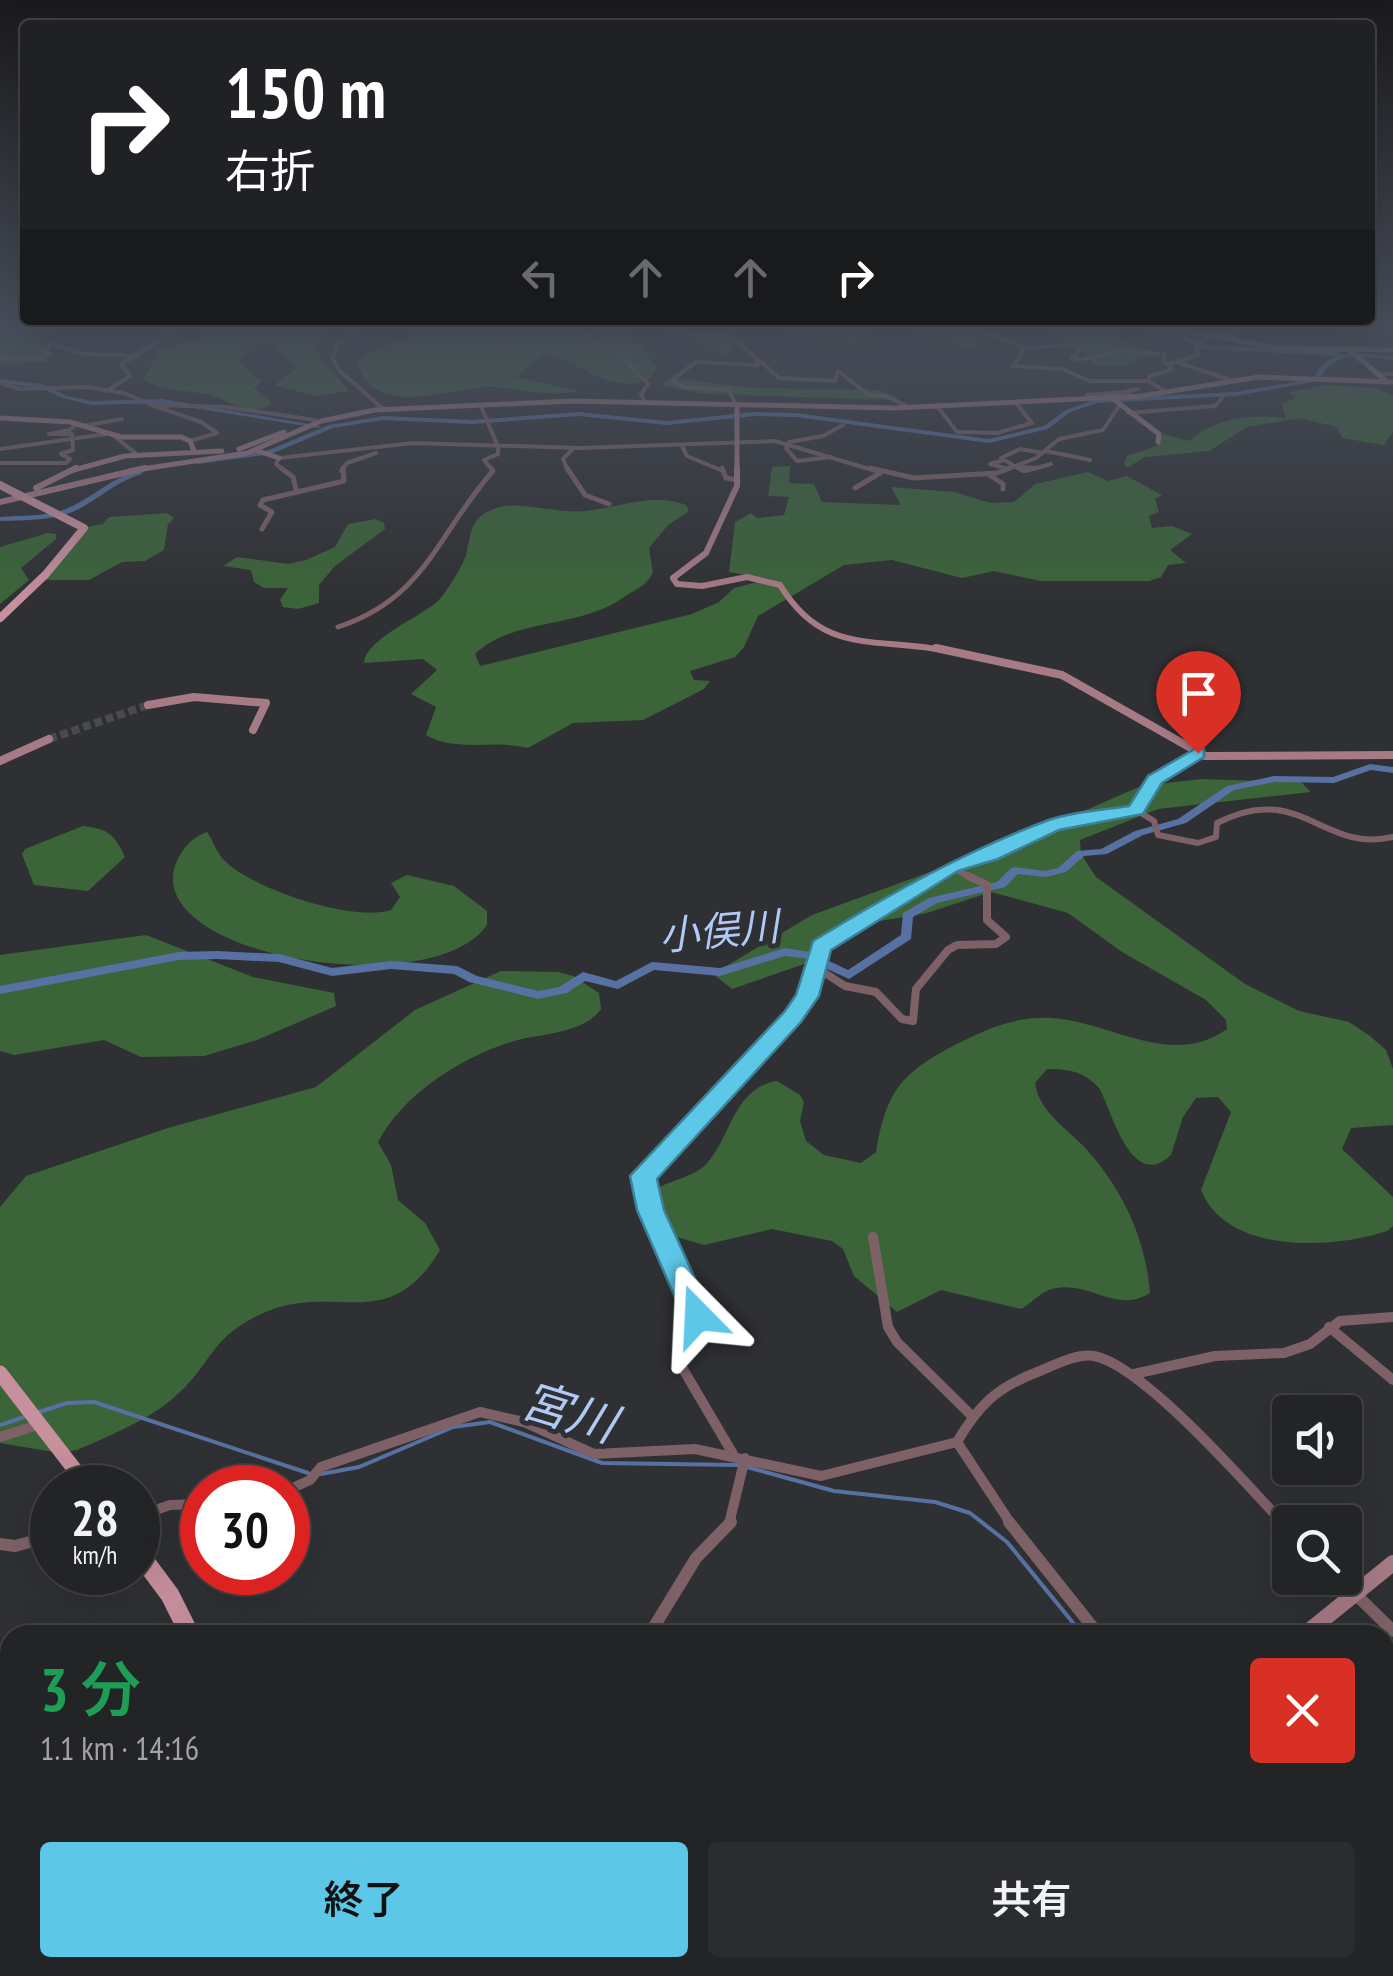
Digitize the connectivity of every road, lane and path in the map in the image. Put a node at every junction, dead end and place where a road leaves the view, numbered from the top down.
1 (2, 418) edge
2 (121, 418) edge
3 (194, 418) edge
4 (283, 418) edge
5 (304, 418) edge
6 (330, 418) edge
7 (485, 418) edge
8 (737, 418) edge
9 (946, 418) edge
10 (1029, 418) edge
11 (1108, 418) edge
12 (1135, 418) edge
13 (307, 423) junction
14 (80, 425) junction
15 (843, 425) dead end
16 (110, 435) junction
17 (74, 440) junction
18 (190, 441) junction
19 (1158, 442) dead end
20 (738, 443) junction
21 (787, 443) junction
22 (494, 444) junction
23 (682, 446) junction
24 (3, 448) edge
25 (382, 448) junction
26 (574, 448) junction
27 (194, 450) junction
28 (259, 452) junction
29 (1045, 452) junction
30 (170, 453) junction
31 (148, 455) junction
32 (139, 456) junction
33 (837, 456) junction
34 (276, 458) junction
35 (1004, 460) junction
36 (1090, 460) dead end
37 (18, 462) junction
38 (172, 462) junction
39 (0, 463) edge
40 (66, 463) junction
41 (1051, 464) dead end
42 (153, 466) junction
43 (1012, 468) junction
44 (60, 472) junction
45 (881, 472) junction
46 (988, 474) junction
47 (738, 480) junction
48 (0, 484) edge
49 (854, 488) dead end
50 (296, 489) junction
51 (1003, 489) dead end
52 (35, 492) junction
53 (19, 496) junction
54 (0, 499) edge
55 (609, 504) dead end
56 (262, 528) dead end
57 (0, 618) edge
58 (338, 627) dead end
59 (148, 705) tunnel mouth
60 (254, 730) dead end
61 (49, 739) tunnel mouth
62 (1198, 753) junction
63 (1393, 755) edge
64 (0, 761) edge
65 (1136, 810) junction
66 (1393, 837) edge
67 (950, 867) junction
68 (814, 966) junction
69 (873, 1238) dead end
70 (1393, 1317) edge
71 (1329, 1326) junction
72 (0, 1373) edge
73 (1134, 1374) junction
74 (1393, 1380) edge
75 (972, 1416) junction
76 (36, 1417) junction
77 (0, 1437) edge
78 (957, 1442) junction
79 (739, 1457) junction
80 (72, 1465) edge
81 (310, 1480) edge
82 (1272, 1512) edge
83 (30, 1542) edge
84 (0, 1544) edge
85 (1393, 1562) edge
86 (160, 1582) edge
87 (1362, 1588) edge
88 (1354, 1595) edge
89 (1356, 1595) edge
90 (185, 1625) edge
91 (655, 1625) edge
92 (1092, 1625) edge
93 (1316, 1625) edge
94 (1387, 1625) edge

1 - 14 main road
2 - 14 street
3 - 18 street
4 - 13 street
5 - 13 street
6 - 13 main road
7 - 22 street
8 - 20 main road
9 - 10 street
11 - 29 street
12 - 19 main road
13 - 27 main road
13 - 28 main road
14 - 16 main road
14 - 17 street
15 - 21 street
16 - 17 street
16 - 18 main road
16 - 32 street
17 - 24 street
17 - 40 street
18 - 27 main road
20 - 21 street
20 - 23 street
20 - 47 main road
21 - 33 street
21 - 33 street
22 - 25 street
22 - 26 street
22 - 58 street
23 - 26 street
23 - 47 street
24 - 37 street
25 - 34 street
25 - 50 street
26 - 55 street
27 - 30 main road
28 - 34 main road
28 - 38 main road
29 - 35 street
29 - 36 street
29 - 43 street
30 - 31 main road
30 - 38 street
31 - 32 main road
31 - 42 street
32 - 44 main road
33 - 45 street
34 - 50 street
35 - 43 street
35 - 43 street
37 - 39 street
37 - 40 street
38 - 42 main road
40 - 44 street
41 - 43 street
42 - 52 main road
43 - 46 street
44 - 52 main road
45 - 46 street
45 - 49 street
46 - 51 street
47 - 62 main road
48 - 53 main road
50 - 56 street
52 - 53 main road
53 - 54 main road
53 - 57 main road
59 - 60 main road
61 - 64 main road
62 - 63 main road
62 - 65 street
65 - 66 street
65 - 67 street
67 - 68 street
67 - 68 street
68 - 79 street
69 - 75 street
70 - 71 street
71 - 73 street
71 - 74 street
72 - 76 main road
73 - 75 street
73 - 82 street
75 - 78 street
76 - 77 street
76 - 80 main road
78 - 79 street
78 - 92 street
79 - 81 street
79 - 91 street
83 - 84 street
85 - 87 main road
86 - 90 main road
88 - 93 main road
89 - 94 street

